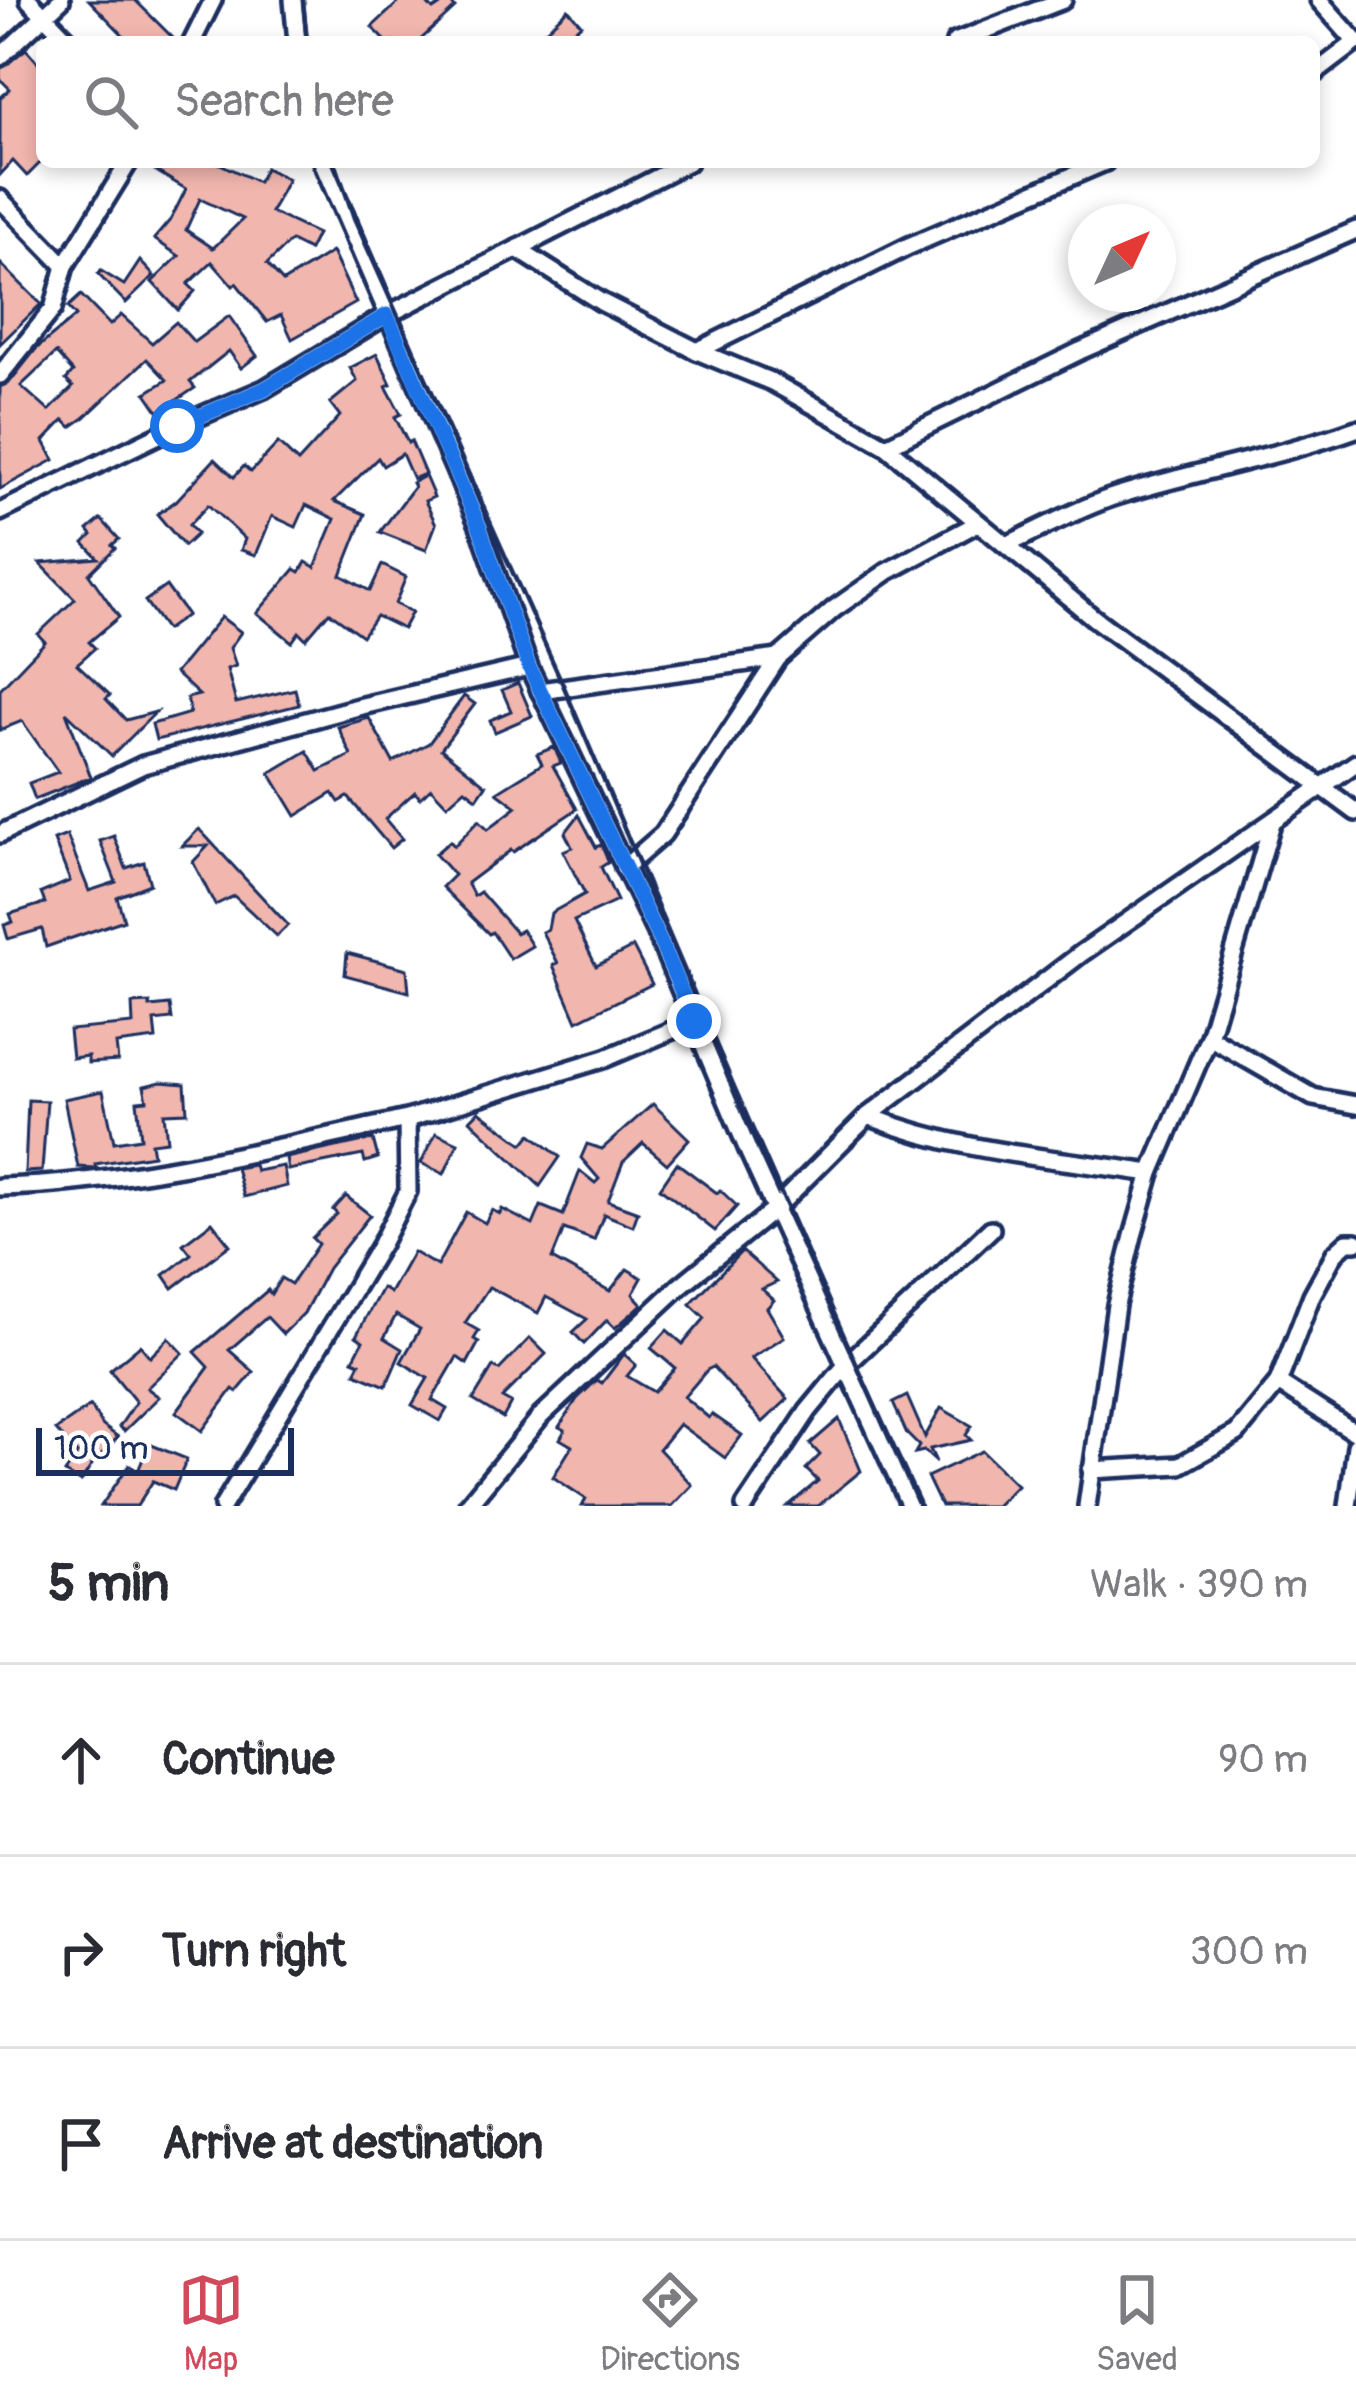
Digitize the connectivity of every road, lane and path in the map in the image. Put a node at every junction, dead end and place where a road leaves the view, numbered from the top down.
1 (29, 0) edge
2 (62, 0) edge
3 (213, 0) edge
4 (293, 0) edge
5 (1063, 0) edge
6 (1319, 0) edge
7 (44, 16) junction
8 (64, 36) edge
9 (195, 36) edge
10 (296, 36) edge
11 (970, 36) edge
12 (1356, 42) edge
13 (0, 57) edge
14 (1320, 69) edge
15 (125, 168) edge
16 (325, 168) edge
17 (676, 168) edge
18 (1091, 168) edge
19 (0, 199) edge
20 (1356, 230) edge
21 (517, 249) junction
22 (65, 266) junction
23 (387, 315) junction
24 (697, 351) junction
25 (0, 375) edge
26 (1356, 428) edge
27 (886, 446) junction
28 (0, 512) edge
29 (978, 523) junction
30 (1006, 545) junction
31 (778, 658) junction
32 (529, 667) junction
33 (540, 691) junction
34 (1356, 763) edge
35 (1322, 788) junction
36 (1356, 812) edge
37 (1272, 824) junction
38 (0, 834) edge
39 (624, 868) junction
40 (694, 1021) junction
41 (1209, 1037) junction
42 (1356, 1105) edge
43 (868, 1116) junction
44 (407, 1119) junction
45 (1151, 1173) junction
46 (0, 1186) edge
47 (775, 1209) junction
48 (991, 1229) dead end
49 (1356, 1242) edge
50 (846, 1365) junction
51 (1278, 1383) junction
52 (1356, 1433) edge
53 (1356, 1446) edge
54 (1090, 1470) junction
55 (223, 1506) edge
56 (467, 1506) edge
57 (745, 1506) edge
58 (910, 1506) edge
59 (1087, 1506) edge
60 (1348, 1506) edge

1 - 7 street
2 - 7 street
3 - 9 street
4 - 10 street
5 - 11 street
6 - 12 street
7 - 8 street
7 - 13 street
12 - 14 street
15 - 22 street
16 - 23 street
17 - 21 street
18 - 24 street
19 - 22 street
20 - 27 street
21 - 23 street
21 - 24 street
22 - 25 street
23 - 28 street
23 - 32 street
24 - 27 street
26 - 30 street
27 - 29 street
29 - 30 street
29 - 31 street
30 - 35 street
31 - 33 street
31 - 39 street
32 - 33 street
32 - 38 street
33 - 39 street
34 - 35 street
35 - 36 street
35 - 37 street
37 - 41 street
37 - 43 street
39 - 40 street
40 - 44 street
40 - 47 street
41 - 42 street
41 - 45 street
43 - 45 street
43 - 47 street
44 - 46 street
44 - 55 street
45 - 54 street
47 - 50 street
47 - 56 street
48 - 50 street
49 - 51 street
50 - 57 street
50 - 58 street
51 - 52 street
51 - 54 street
53 - 60 street
54 - 59 street

